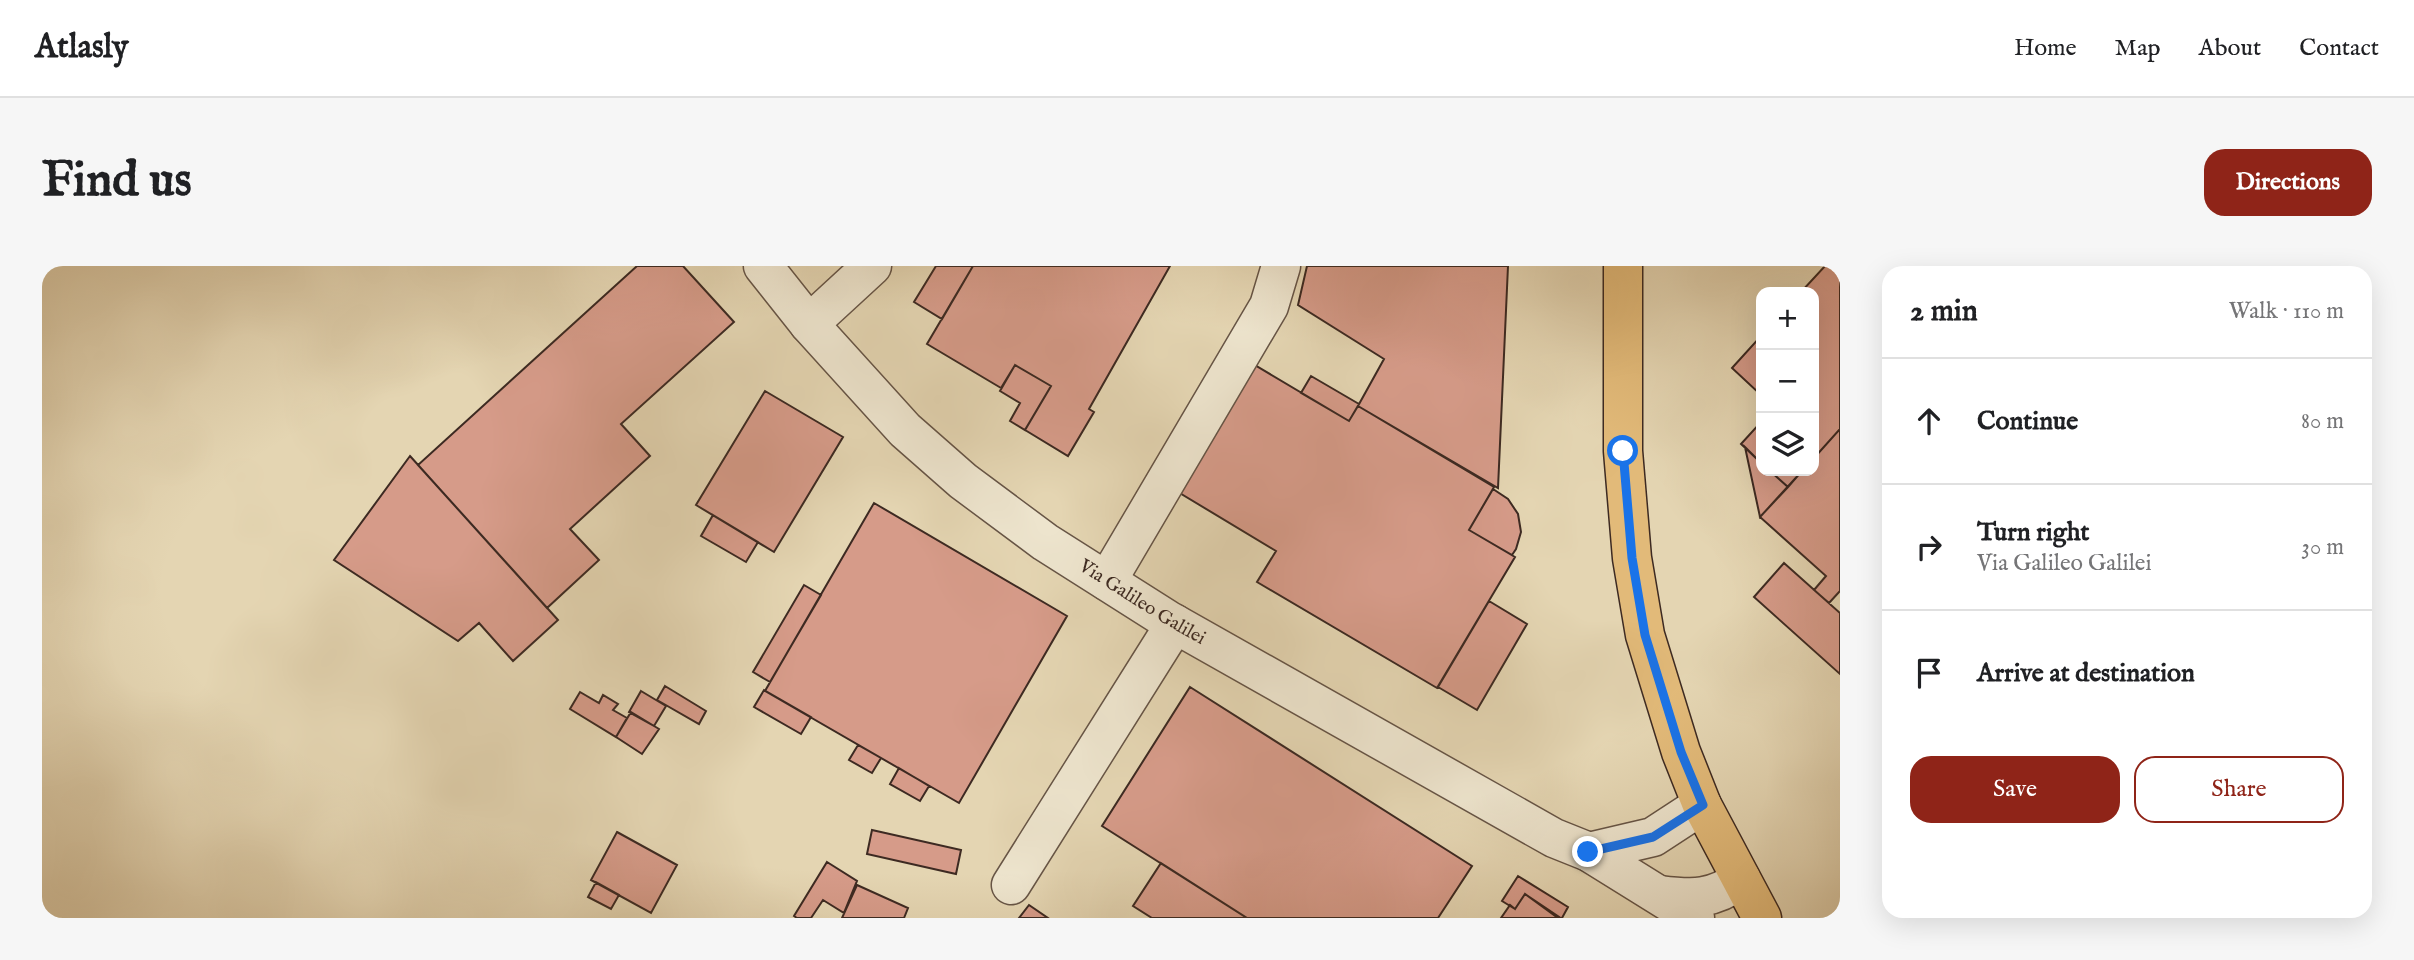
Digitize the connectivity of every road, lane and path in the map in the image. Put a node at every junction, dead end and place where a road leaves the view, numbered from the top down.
1 (763, 266) edge
2 (872, 266) edge
3 (1281, 266) edge
4 (1623, 266) edge
5 (809, 324) junction
6 (1107, 581) junction
7 (1175, 624) junction
8 (1703, 805) junction
9 (1588, 852) junction
10 (1741, 878) junction
11 (1011, 885) dead end
12 (1657, 895) junction
13 (1695, 918) edge
14 (1762, 918) edge

1 - 5 street, Via Galileo Galilei
2 - 5 street
3 - 6 street
4 - 8 main road
5 - 6 street, Via Galileo Galilei
6 - 7 street, Via Galileo Galilei
7 - 9 street, Via Galileo Galilei
7 - 11 street
8 - 9 street
8 - 10 main road
9 - 12 street, Via Galileo Galilei
10 - 12 street
10 - 14 main road
12 - 13 street, Via Galileo Galilei

